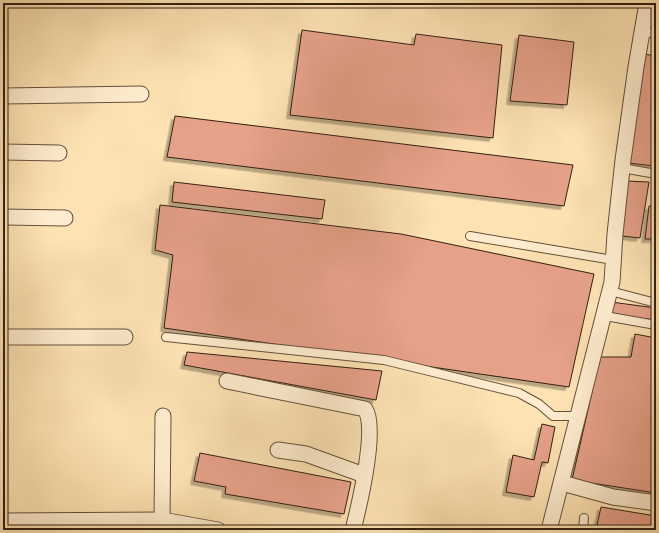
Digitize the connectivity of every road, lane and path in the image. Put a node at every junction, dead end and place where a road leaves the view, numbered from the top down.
1 (647, 3) edge
2 (649, 33) edge
3 (141, 94) dead end
4 (3, 96) edge
5 (3, 152) edge
6 (59, 152) dead end
7 (622, 168) junction
8 (656, 174) edge
9 (3, 216) edge
10 (65, 218) dead end
11 (470, 236) dead end
12 (614, 260) junction
13 (610, 291) junction
14 (656, 303) edge
15 (605, 316) junction
16 (656, 325) edge
17 (3, 337) edge
18 (125, 337) dead end
19 (166, 337) dead end
20 (227, 382) dead end
21 (163, 416) dead end
22 (579, 416) junction
23 (278, 450) dead end
24 (364, 475) junction
25 (562, 483) junction
26 (656, 503) edge
27 (584, 518) dead end
28 (155, 520) junction
29 (9, 524) edge
30 (218, 530) edge
31 (353, 530) edge
32 (549, 530) edge
33 (583, 530) edge

1 - 2 street
2 - 7 street
3 - 4 street
5 - 6 street
7 - 8 lane
7 - 12 street
9 - 10 street
11 - 12 lane
12 - 13 street
13 - 14 lane
13 - 15 street
15 - 16 lane
15 - 22 street
17 - 18 street
19 - 22 lane
20 - 24 street
21 - 28 street
22 - 25 street
23 - 24 street
24 - 31 street
25 - 26 street
25 - 32 street
27 - 33 lane
28 - 29 street
28 - 30 street

